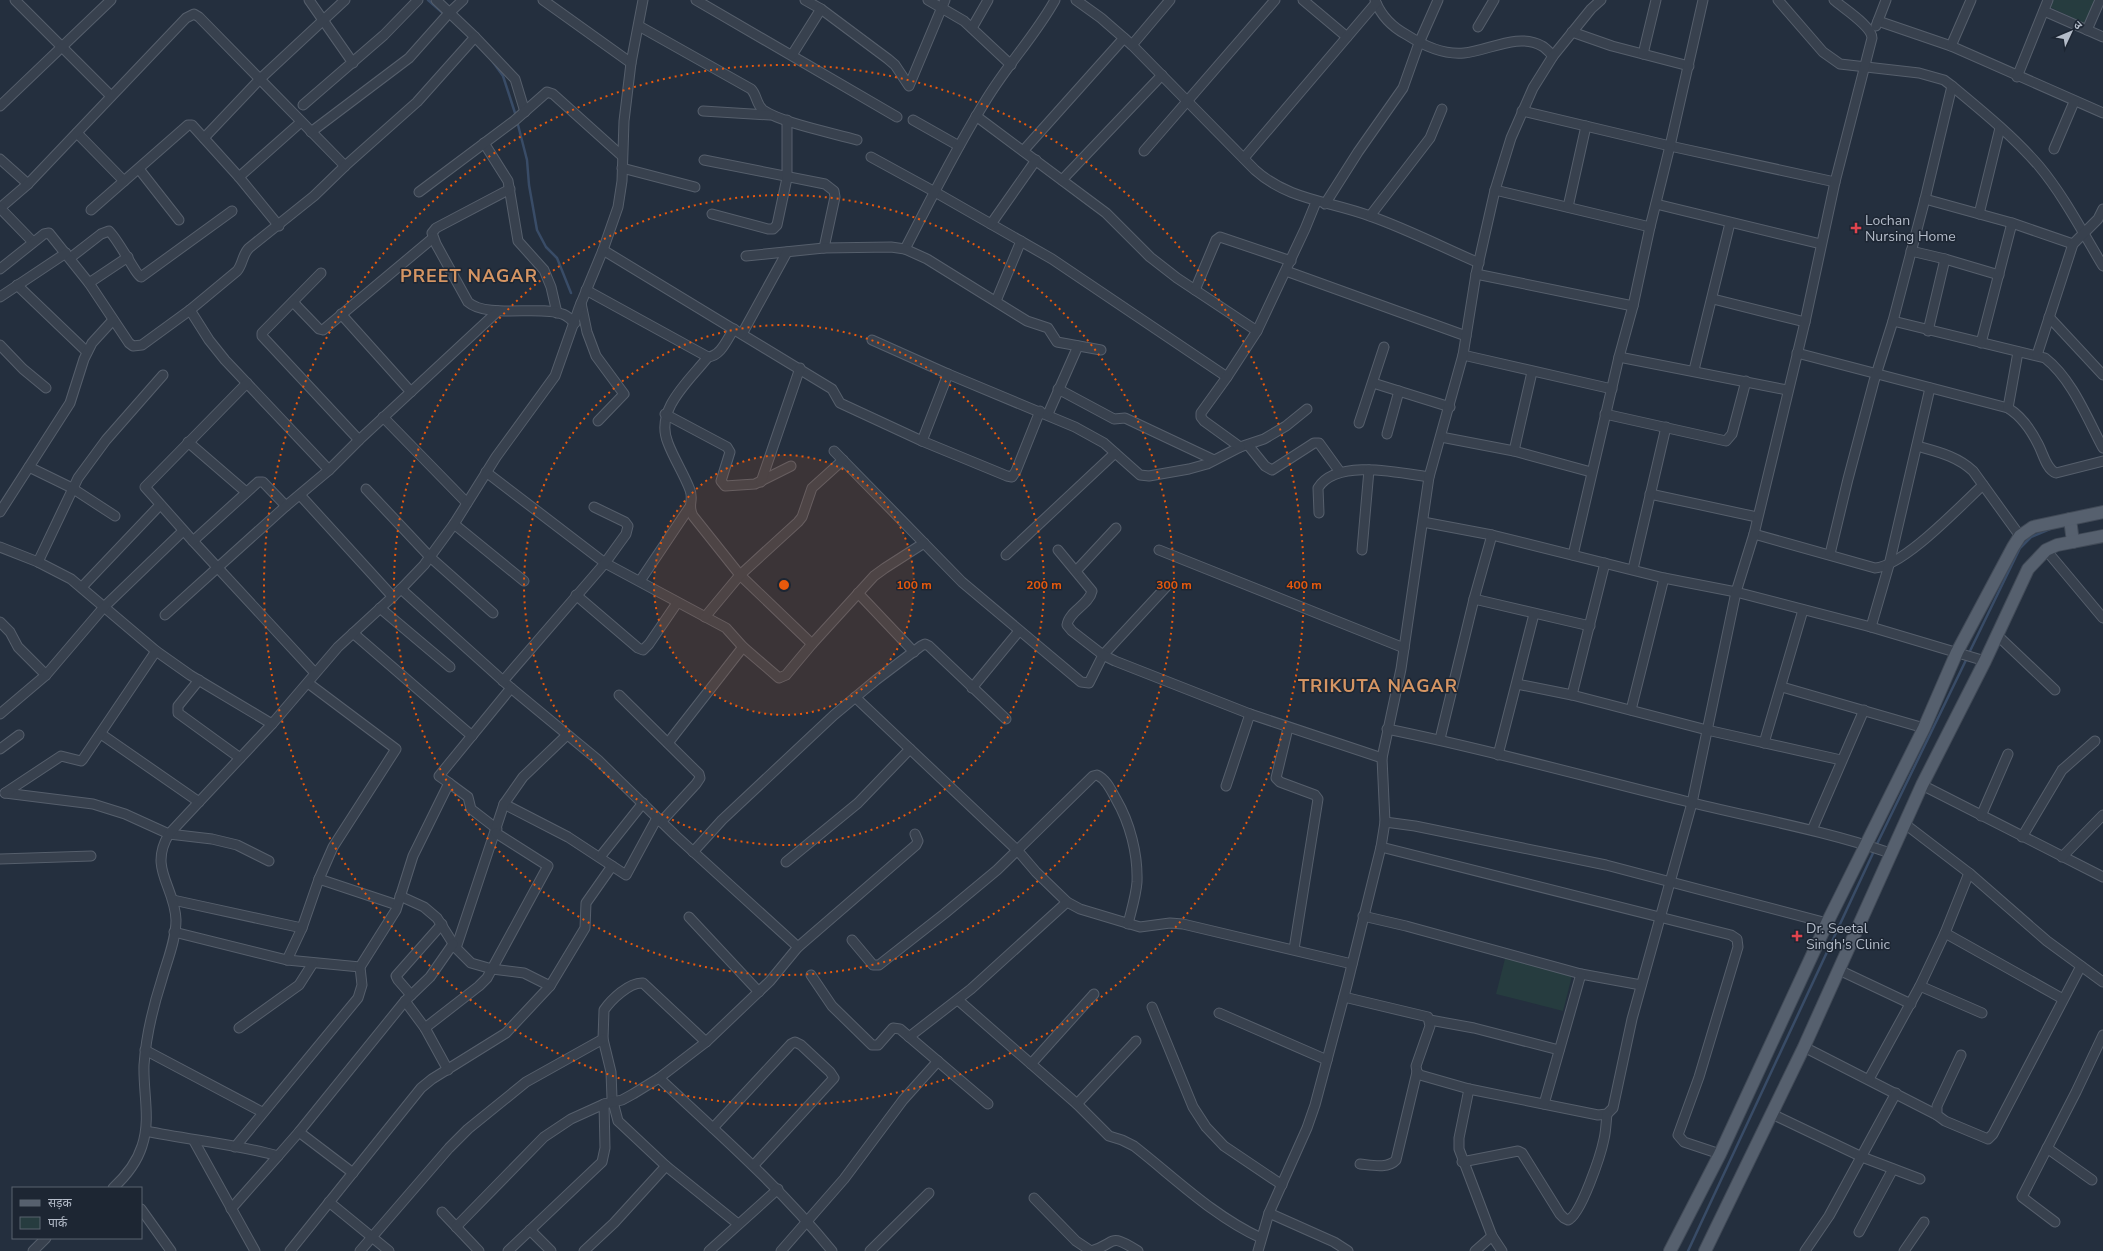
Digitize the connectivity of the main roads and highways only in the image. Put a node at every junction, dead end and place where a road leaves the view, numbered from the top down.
1 (2103, 512) edge
2 (2070, 521) junction
3 (2103, 536) edge
4 (2072, 539) junction
5 (1670, 1251) edge
6 (1705, 1251) edge

1 - 2 main road
2 - 4 main road
2 - 5 main road
3 - 4 main road
4 - 6 main road

